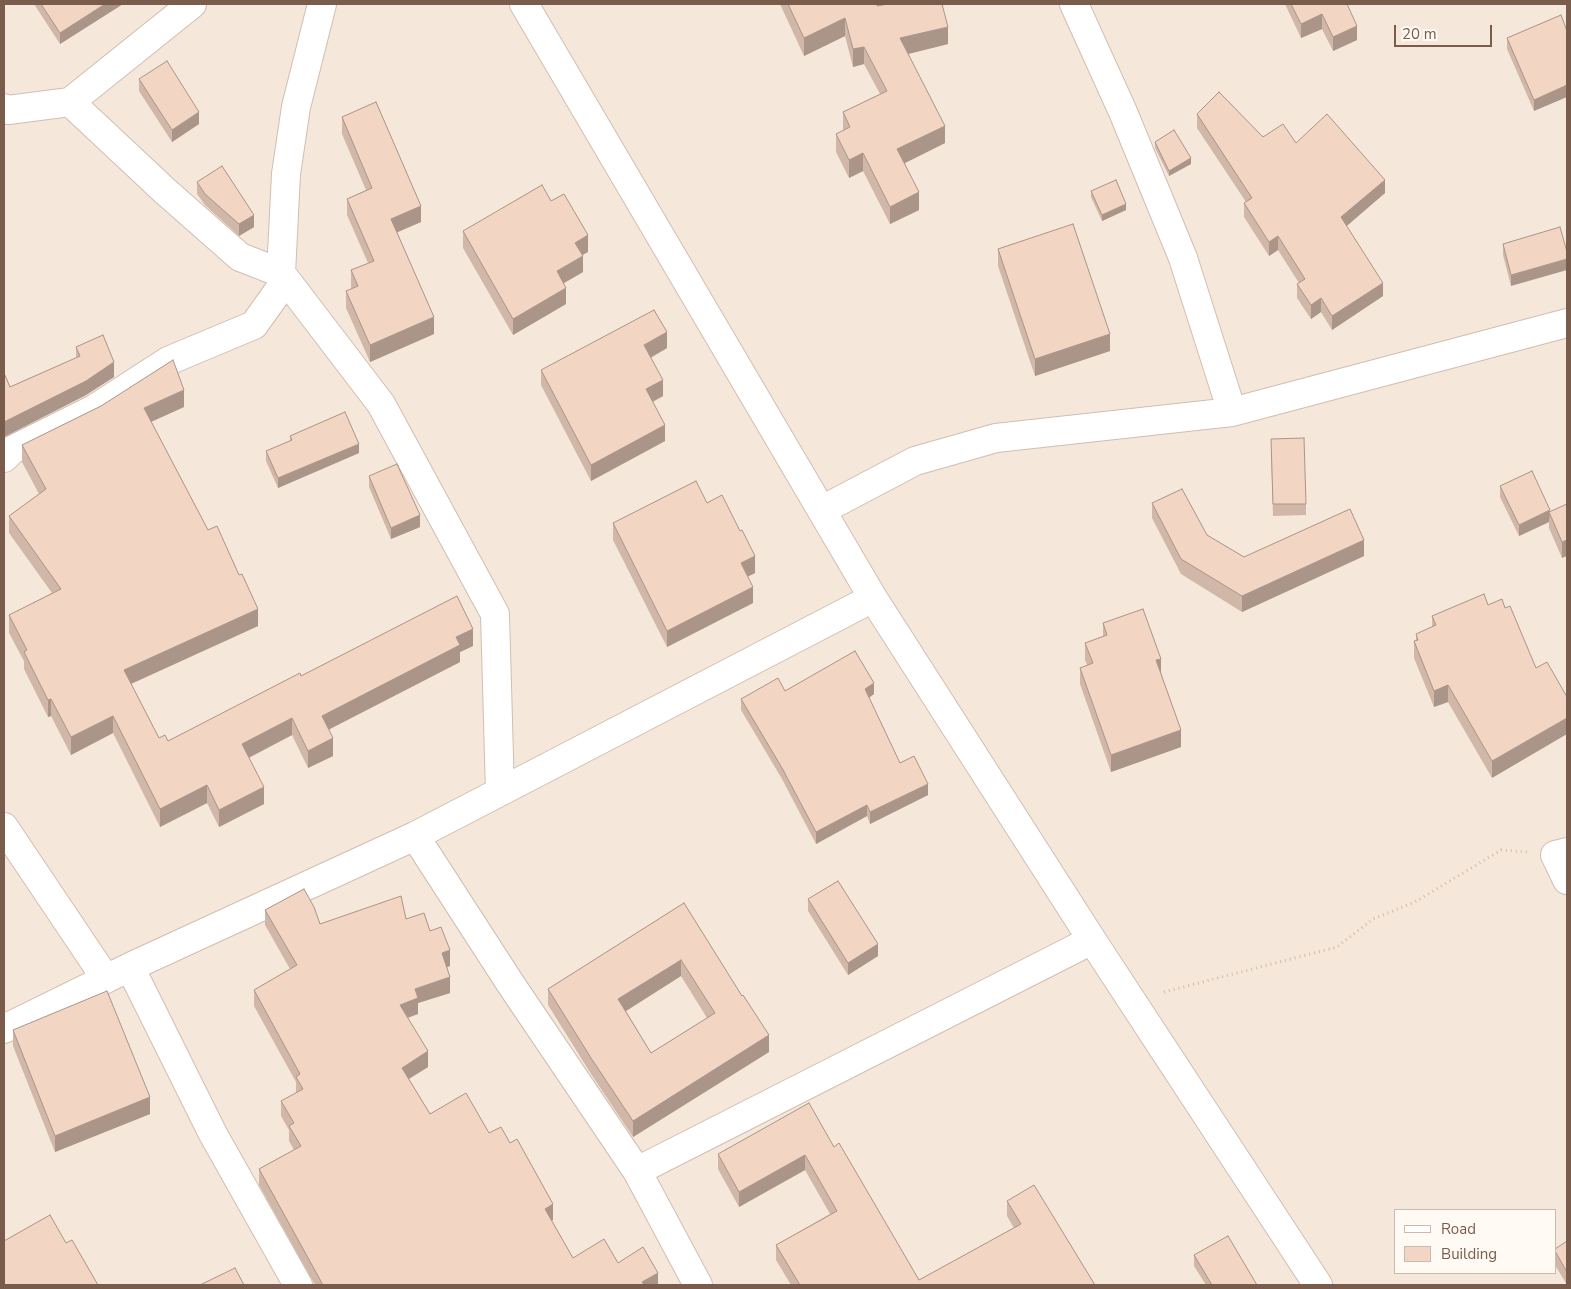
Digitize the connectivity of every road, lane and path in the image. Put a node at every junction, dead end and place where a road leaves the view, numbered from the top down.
1 (192, 4) edge
2 (322, 4) edge
3 (524, 4) edge
4 (1074, 4) edge
5 (70, 102) junction
6 (4, 108) edge
7 (283, 276) junction
8 (1567, 323) edge
9 (1232, 412) junction
10 (4, 458) edge
11 (822, 510) junction
12 (874, 598) junction
13 (500, 792) junction
14 (4, 827) edge
15 (415, 836) junction
16 (1561, 853) edge
17 (1567, 880) edge
18 (1092, 940) junction
19 (130, 967) junction
20 (106, 979) junction
21 (1133, 1002) junction
22 (4, 1029) edge
23 (637, 1171) junction
24 (298, 1285) edge
25 (698, 1285) edge
26 (1318, 1285) edge

1 - 5 street
2 - 7 street
3 - 11 street
4 - 9 street
5 - 6 street
5 - 7 street
7 - 10 street
7 - 13 street
8 - 9 street
9 - 11 street
11 - 12 street
12 - 13 street
12 - 18 street
13 - 15 street
14 - 20 street
15 - 19 street
15 - 23 street
16 - 17 street
16 - 21 path
18 - 21 street
18 - 23 street
19 - 20 street
19 - 24 street
20 - 22 street
21 - 26 street
23 - 25 street

